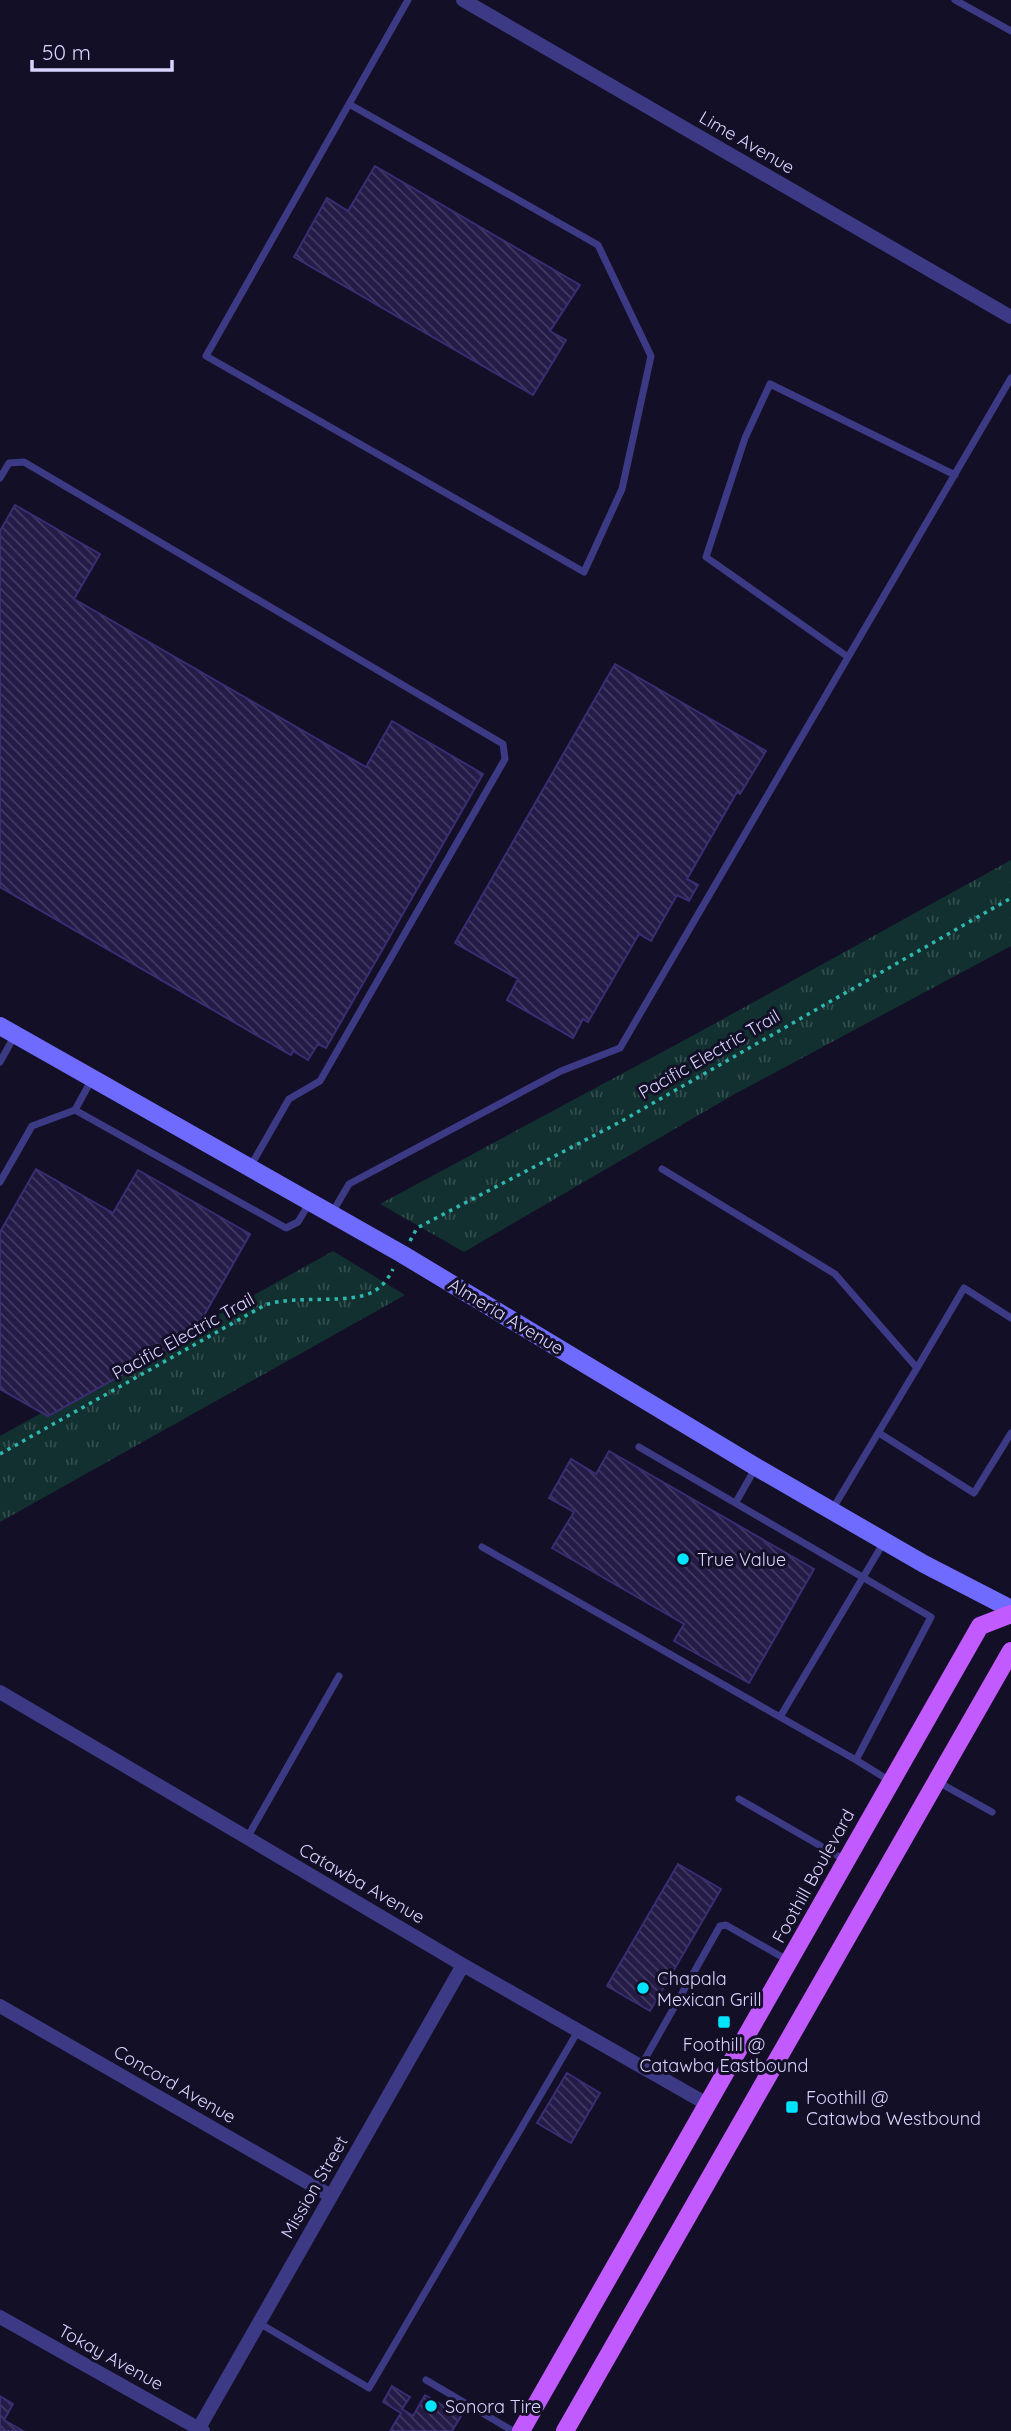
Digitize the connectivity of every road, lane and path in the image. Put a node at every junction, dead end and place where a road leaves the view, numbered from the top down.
1 (408, 0) edge
2 (463, 0) edge
3 (955, 0) edge
4 (1011, 31) edge
5 (349, 104) junction
6 (1011, 317) edge
7 (1011, 378) edge
8 (955, 475) junction
9 (0, 478) edge
10 (848, 657) junction
11 (1011, 898) edge
12 (8, 1030) edge
13 (0, 1062) edge
14 (93, 1079) junction
15 (75, 1110) junction
16 (250, 1168) junction
17 (662, 1169) dead end
18 (0, 1182) edge
19 (310, 1202) junction
20 (331, 1214) junction
21 (417, 1228) dead end
22 (388, 1278) dead end
23 (1011, 1318) edge
24 (917, 1368) junction
25 (878, 1433) junction
26 (1011, 1433) edge
27 (639, 1447) dead end
28 (0, 1454) edge
29 (756, 1466) junction
30 (736, 1502) junction
31 (832, 1511) junction
32 (884, 1541) junction
33 (482, 1547) dead end
34 (864, 1576) junction
35 (1011, 1612) edge
36 (1011, 1651) edge
37 (339, 1676) dead end
38 (0, 1692) edge
39 (780, 1717) junction
40 (856, 1760) junction
41 (890, 1781) junction
42 (938, 1782) junction
43 (739, 1798) dead end
44 (992, 1812) dead end
45 (247, 1838) junction
46 (846, 1860) junction
47 (790, 1961) junction
48 (463, 1965) junction
49 (0, 2006) edge
50 (579, 2031) junction
51 (641, 2066) junction
52 (707, 2104) junction
53 (331, 2196) junction
54 (0, 2317) edge
55 (259, 2323) junction
56 (426, 2380) dead end
57 (201, 2430) edge
58 (513, 2431) edge
59 (521, 2431) edge
60 (565, 2431) edge

1 - 5 lane
2 - 6 street, Lime Avenue
3 - 4 lane
5 - 5 lane
7 - 8 lane
8 - 10 lane
8 - 10 lane
9 - 16 lane
10 - 20 lane
11 - 21 path, Pacific Electric Trail
12 - 13 lane
12 - 14 street, Almeria Avenue
14 - 15 lane
14 - 16 street, Almeria Avenue
15 - 18 lane
15 - 19 lane
16 - 19 street, Almeria Avenue
17 - 24 lane
19 - 20 street, Almeria Avenue
20 - 29 street, Almeria Avenue
22 - 28 path, Pacific Electric Trail
23 - 24 lane
24 - 25 lane
25 - 26 lane
25 - 31 lane
27 - 30 lane
29 - 30 lane
29 - 31 street, Almeria Avenue
30 - 34 lane
31 - 32 street, Almeria Avenue
32 - 34 lane
32 - 35 street, Almeria Avenue
33 - 39 lane
34 - 39 lane
34 - 40 lane
35 - 41 main road, Foothill Boulevard
36 - 42 main road
37 - 45 lane
38 - 45 street, Catawba Avenue
39 - 40 lane
40 - 41 lane
41 - 46 main road, Foothill Boulevard
42 - 44 lane
42 - 60 main road
43 - 46 lane
45 - 48 street, Catawba Avenue
46 - 47 main road, Foothill Boulevard
47 - 51 lane
47 - 52 main road, Foothill Boulevard
48 - 50 street, Catawba Avenue
48 - 53 street, Mission Street
49 - 53 street, Concord Avenue
50 - 51 street, Catawba Avenue
50 - 55 lane
51 - 52 street, Catawba Avenue
52 - 59 main road, Foothill Boulevard
53 - 55 street, Mission Street
54 - 57 street, Tokay Avenue
55 - 57 street, Mission Street
56 - 58 lane

